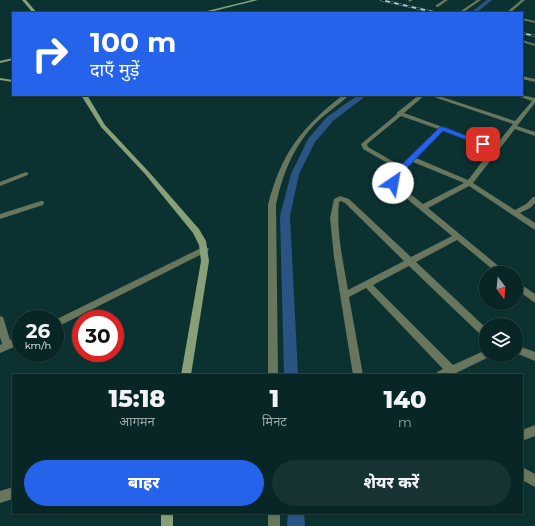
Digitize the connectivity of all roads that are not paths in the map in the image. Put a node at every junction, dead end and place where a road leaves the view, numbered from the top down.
1 (24, 0) edge
2 (256, 0) edge
3 (446, 0) edge
4 (478, 0) edge
5 (523, 0) edge
6 (437, 6) dead end
7 (34, 12) edge
8 (205, 12) edge
9 (461, 12) edge
10 (509, 12) edge
11 (523, 19) edge
12 (535, 23) edge
13 (528, 28) dead end
14 (524, 42) edge
15 (535, 45) edge
16 (12, 59) edge
17 (0, 62) edge
18 (523, 77) edge
19 (0, 79) edge
20 (12, 81) edge
21 (535, 81) edge
22 (85, 96) edge
23 (345, 96) edge
24 (421, 96) edge
25 (434, 96) edge
26 (521, 96) edge
27 (535, 100) edge
28 (528, 110) junction
29 (399, 113) junction
30 (535, 113) edge
31 (516, 125) junction
32 (442, 128) junction
33 (535, 134) edge
34 (497, 149) junction
35 (412, 159) junction
36 (402, 169) junction
37 (26, 174) dead end
38 (469, 183) junction
39 (0, 184) edge
40 (535, 199) edge
41 (41, 202) dead end
42 (422, 208) junction
43 (515, 213) junction
44 (0, 217) edge
45 (535, 227) edge
46 (457, 237) junction
47 (205, 249) junction
48 (411, 261) junction
49 (494, 266) edge
50 (367, 284) junction
51 (523, 290) edge
52 (344, 296) junction
53 (535, 299) edge
54 (0, 320) edge
55 (64, 320) edge
56 (479, 327) edge
57 (3, 348) edge
58 (523, 352) edge
59 (479, 357) edge
60 (535, 358) edge
61 (451, 370) junction
62 (186, 374) edge
63 (273, 374) edge
64 (358, 374) edge
65 (443, 374) edge
66 (535, 430) edge
67 (523, 436) edge
68 (523, 474) edge
69 (535, 481) edge
70 (12, 493) edge
71 (0, 497) edge
72 (167, 514) edge
73 (274, 514) edge
74 (167, 526) edge
75 (274, 526) edge

1 - 7 street
2 - 8 street
3 - 6 street
4 - 9 street
5 - 10 street
11 - 12 street
12 - 13 street
14 - 15 street
16 - 17 street
18 - 21 street
19 - 20 street
22 - 47 street
23 - 63 street
24 - 29 street
25 - 31 street
26 - 27 street
27 - 28 street
28 - 30 street
28 - 31 street
29 - 32 street
29 - 36 street
31 - 33 street
31 - 34 street
32 - 34 street
32 - 35 street
34 - 38 street
35 - 36 street
35 - 38 street
36 - 42 street
37 - 39 street
38 - 42 street
38 - 43 street
40 - 43 street
41 - 44 street
42 - 46 street
43 - 45 street
46 - 48 street
46 - 49 street
47 - 55 street
47 - 62 street
48 - 50 street
48 - 52 street
48 - 56 street
50 - 52 street
50 - 61 street
51 - 53 street
52 - 64 street
54 - 57 street
58 - 60 street
59 - 61 street
61 - 65 street
66 - 67 street
68 - 69 street
70 - 71 street
72 - 74 street
73 - 75 street

